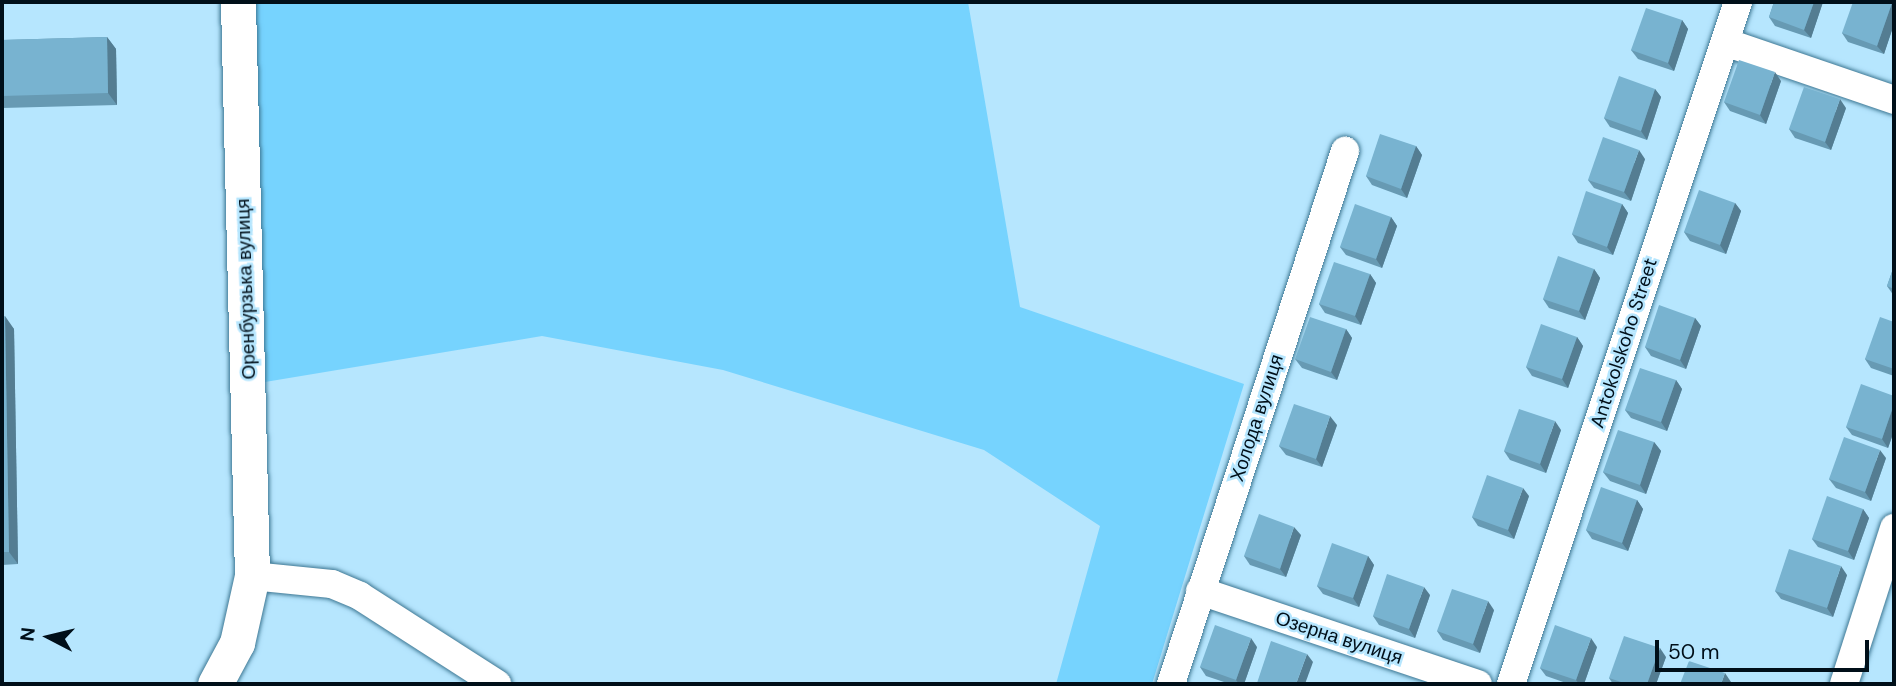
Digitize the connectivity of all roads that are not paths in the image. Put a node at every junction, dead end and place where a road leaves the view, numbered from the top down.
1 (238, 2) edge
2 (1738, 2) edge
3 (1725, 41) junction
4 (1894, 100) edge
5 (1345, 151) dead end
6 (1894, 528) edge
7 (252, 576) junction
8 (1200, 591) junction
9 (215, 684) edge
10 (497, 684) edge
11 (1171, 684) edge
12 (1478, 684) edge
13 (1511, 684) edge
14 (1844, 684) edge

1 - 7 street, Оренбурзька вулиця
2 - 3 street, Antokolskoho Street
3 - 4 street
3 - 13 street, Antokolskoho Street
5 - 8 street, Холода вулиця
6 - 14 street
7 - 9 street, Оренбурзька вулиця
7 - 10 street
8 - 11 street, Холода вулиця
8 - 12 street, Озерна вулиця

